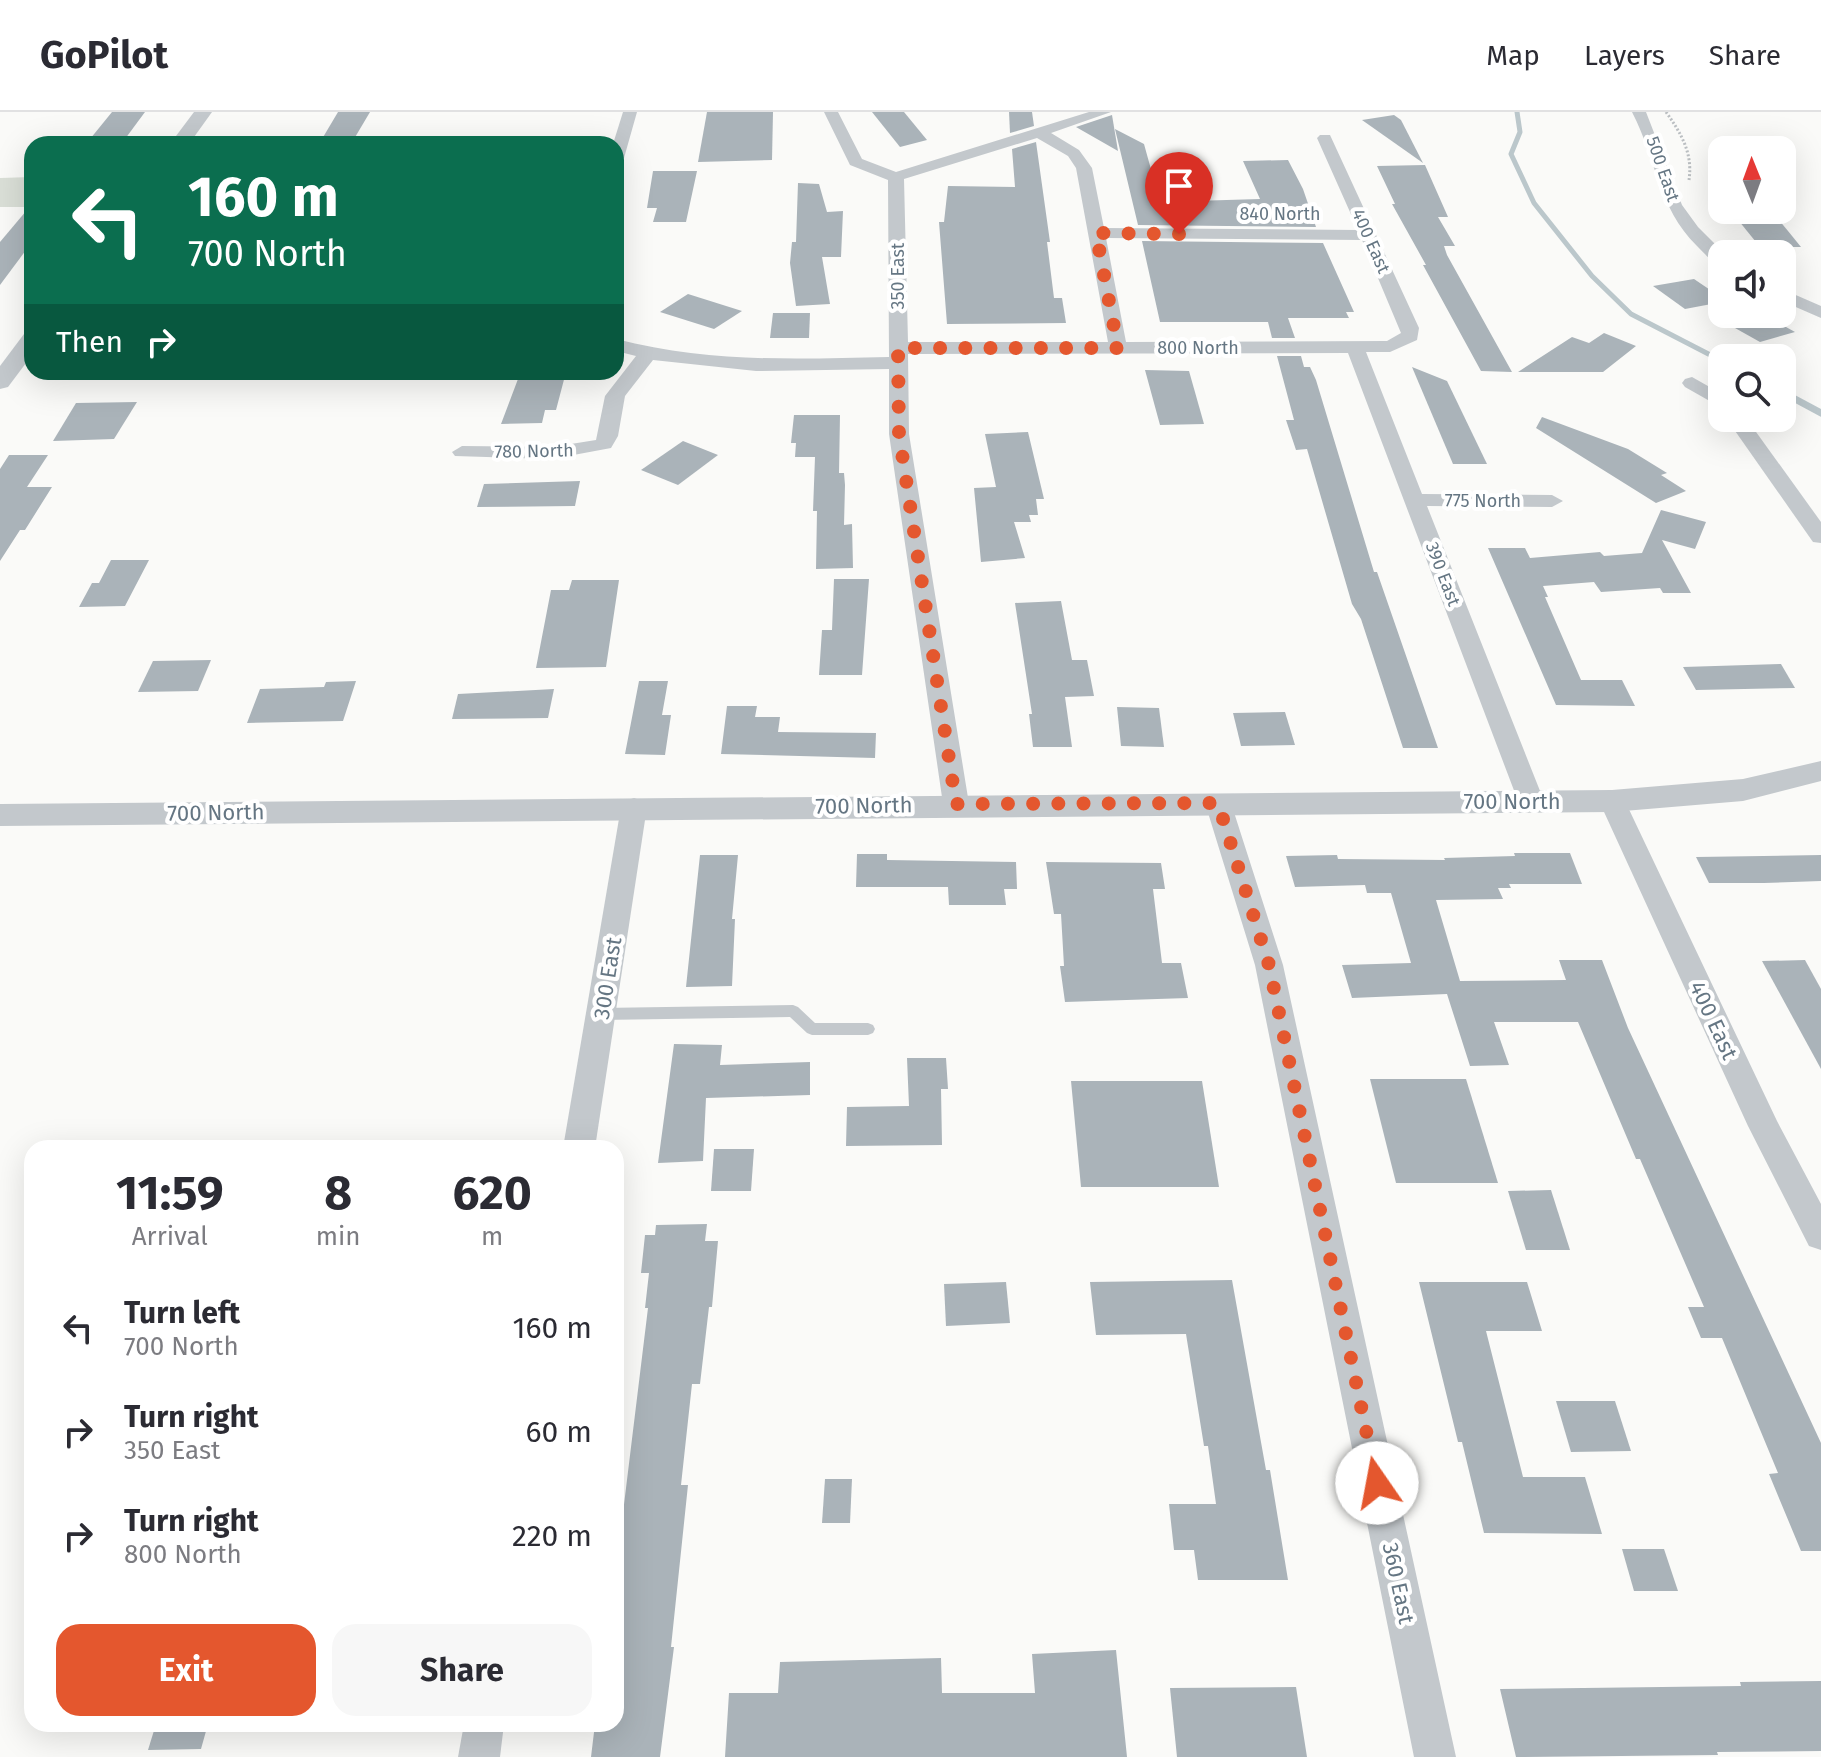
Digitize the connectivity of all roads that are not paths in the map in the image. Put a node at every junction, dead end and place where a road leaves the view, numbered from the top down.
1 (203, 112) edge
2 (630, 112) edge
3 (831, 112) edge
4 (1104, 112) edge
5 (1639, 112) edge
6 (1038, 132) junction
7 (185, 136) edge
8 (623, 136) edge
9 (1325, 138) dead end
10 (895, 177) junction
11 (1096, 233) junction
12 (1369, 235) junction
13 (1708, 246) edge
14 (1796, 299) edge
15 (1816, 306) edge
16 (1402, 342) joint
17 (624, 347) edge
18 (1355, 347) junction
19 (1118, 348) junction
20 (24, 350) edge
21 (649, 354) junction
22 (898, 356) junction
23 (0, 382) edge
24 (1692, 383) dead end
25 (1708, 393) edge
26 (1746, 432) edge
27 (462, 452) dead end
28 (1414, 500) junction
29 (1552, 501) dead end
30 (1821, 537) edge
31 (1821, 771) edge
32 (1531, 801) junction
33 (1612, 801) junction
34 (1218, 803) junction
35 (956, 804) junction
36 (634, 807) junction
37 (0, 815) edge
38 (601, 1014) junction
39 (868, 1029) dead end
40 (580, 1140) edge
41 (1821, 1236) edge
42 (483, 1732) edge
43 (479, 1757) edge
44 (1435, 1757) edge

1 - 7 street
2 - 8 street
3 - 10 street
4 - 6 street
5 - 13 street, 500 East
6 - 10 street
6 - 11 street
9 - 12 street, 400 East
10 - 22 street, 350 East
11 - 12 street, 840 North
11 - 19 street
12 - 16 street, 400 East
14 - 15 street
16 - 18 street, 800 North
17 - 21 street, 800 North
18 - 19 street, 800 North
18 - 28 street, 390 East
19 - 22 street, 800 North
20 - 23 street
21 - 22 street, 800 North
21 - 27 street, 780 North
22 - 35 street, 350 East
24 - 25 street
26 - 30 street
28 - 29 street, 775 North
28 - 32 street, 390 East
31 - 33 street, 700 North
32 - 33 street, 700 North
32 - 34 street, 700 North
33 - 41 street, 400 East
34 - 35 street, 700 North
34 - 44 street, 360 East
35 - 36 street, 700 North
36 - 37 street, 700 North
36 - 38 street, 300 East
38 - 39 lane
38 - 40 street, 300 East
42 - 43 street

